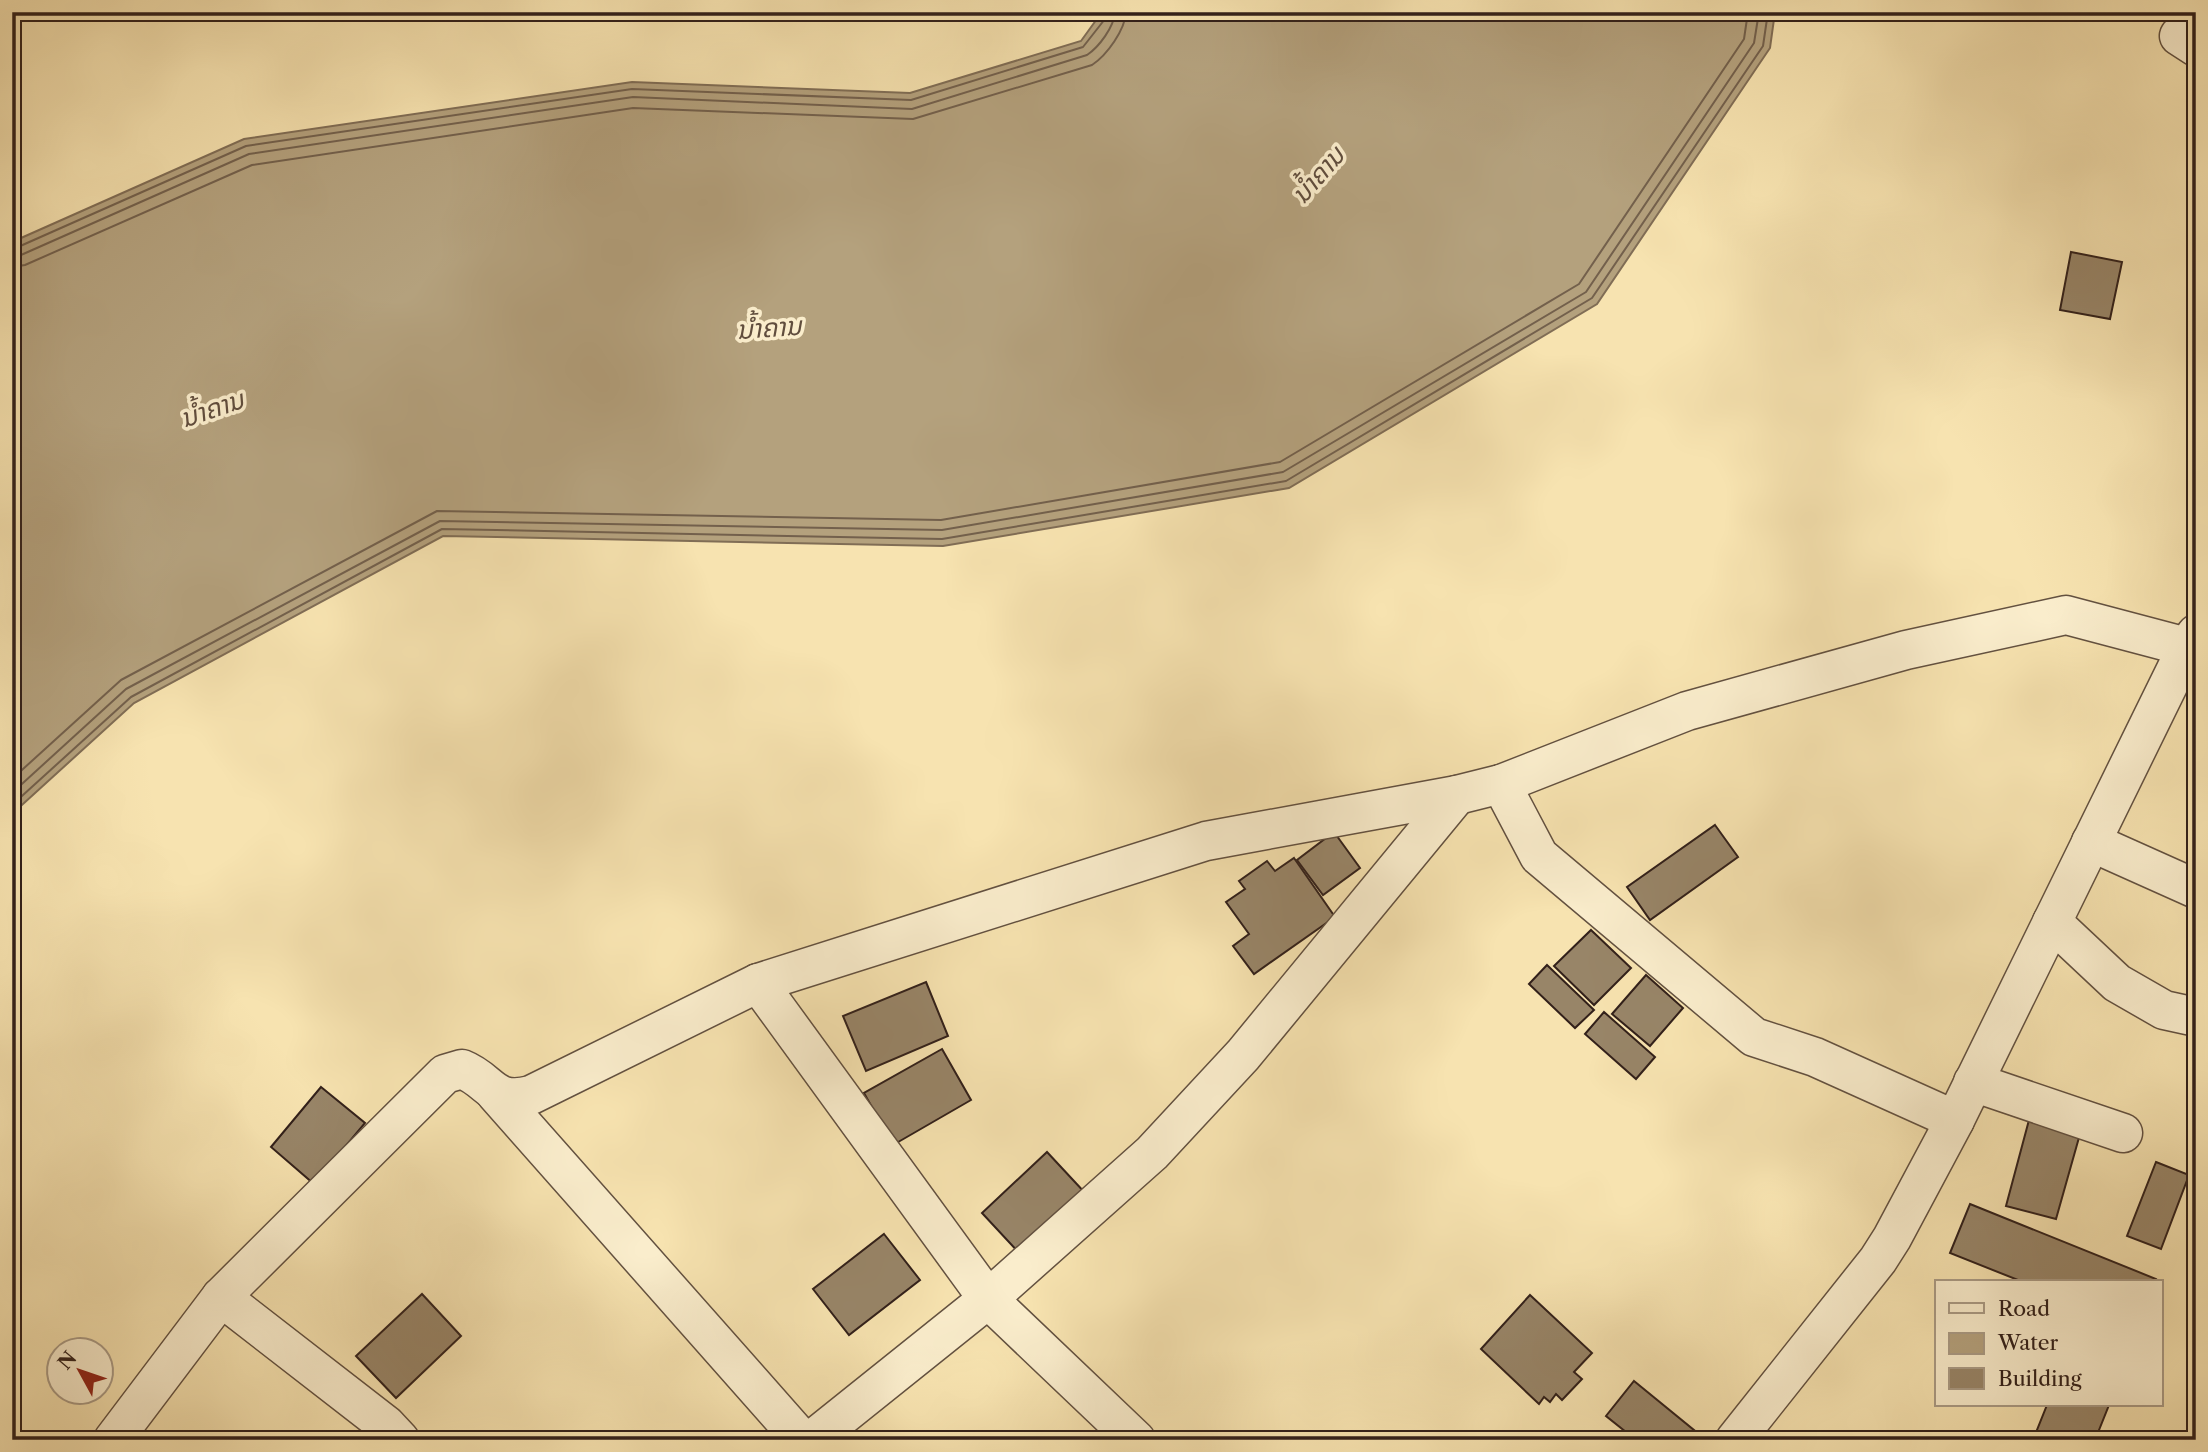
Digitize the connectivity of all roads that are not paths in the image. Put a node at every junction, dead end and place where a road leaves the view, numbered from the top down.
1 (2191, 640) edge
2 (1501, 784) junction
3 (1457, 794) junction
4 (2091, 842) junction
5 (2196, 889) edge
6 (2052, 922) junction
7 (758, 983) junction
8 (2196, 1017) edge
9 (1973, 1082) junction
10 (496, 1094) junction
11 (1955, 1120) junction
12 (2123, 1133) dead end
13 (221, 1297) junction
14 (988, 1299) junction
15 (113, 1440) edge
16 (400, 1440) edge
17 (802, 1440) edge
18 (812, 1440) edge
19 (1136, 1440) edge
20 (1735, 1440) edge

1 - 2 street
1 - 4 street
2 - 3 street
2 - 11 street
3 - 7 street
3 - 14 street
4 - 5 street
4 - 6 street
6 - 8 street
6 - 9 street
7 - 10 street
7 - 14 street
9 - 11 street
9 - 12 street
10 - 13 street
10 - 17 street
11 - 20 street
13 - 15 street
13 - 16 street
14 - 18 street
14 - 19 street

